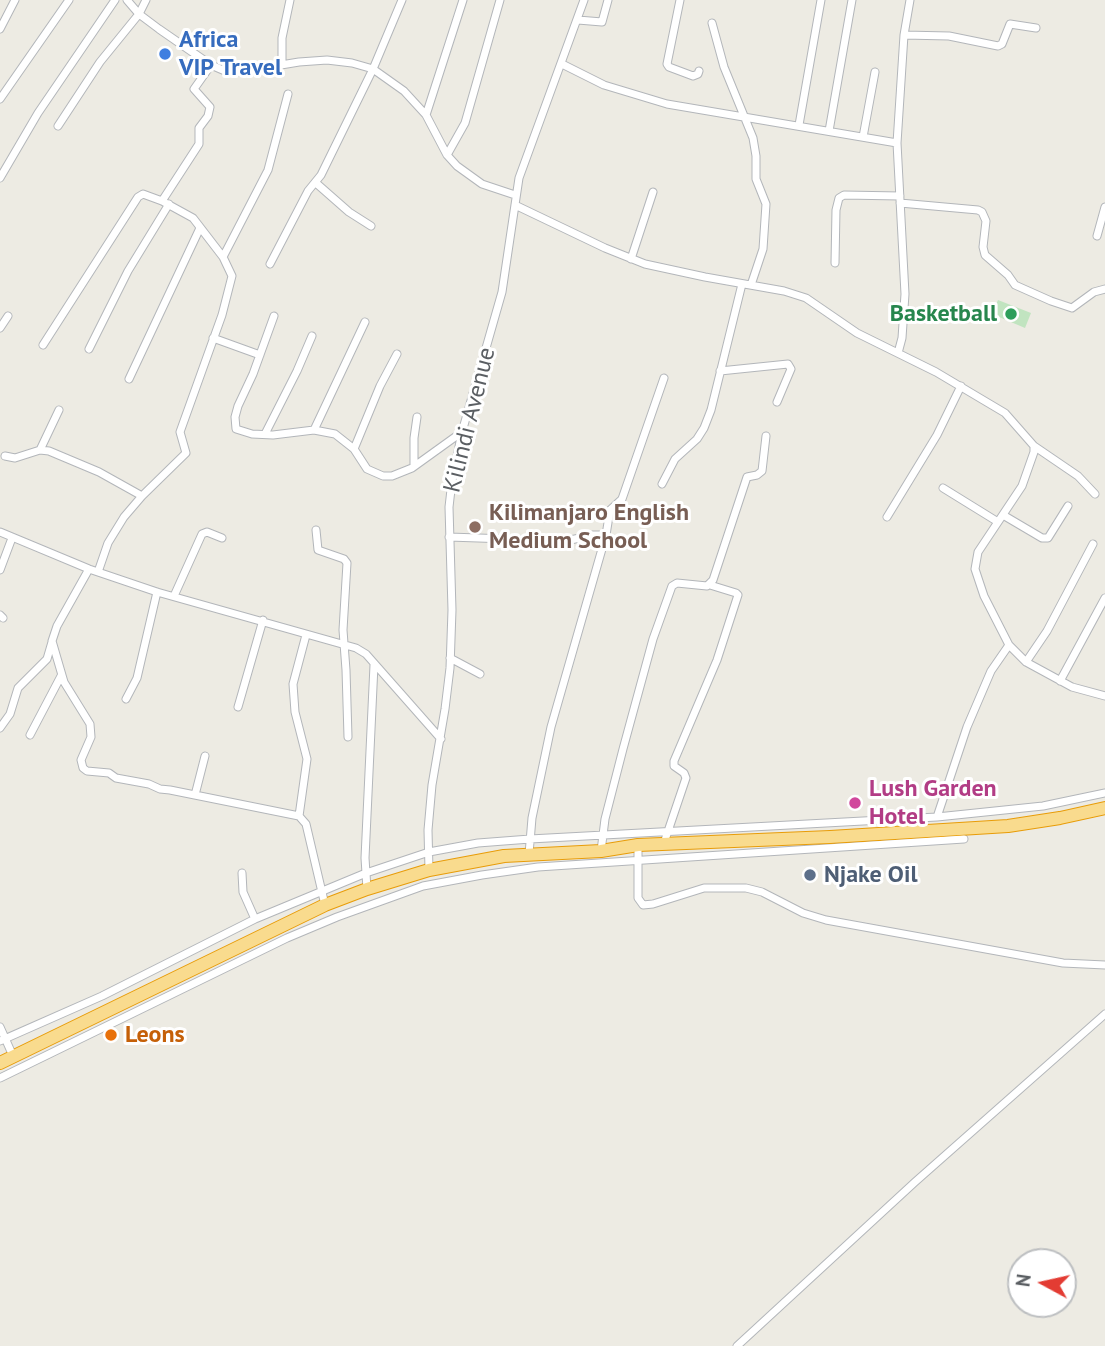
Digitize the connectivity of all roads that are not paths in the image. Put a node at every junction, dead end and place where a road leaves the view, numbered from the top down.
1 (15, 0) edge
2 (69, 0) edge
3 (116, 0) edge
4 (127, 0) edge
5 (146, 0) edge
6 (290, 0) edge
7 (402, 0) edge
8 (463, 0) edge
9 (500, 0) edge
10 (584, 0) edge
11 (608, 0) edge
12 (680, 0) edge
13 (821, 0) edge
14 (852, 0) edge
15 (910, 0) edge
16 (139, 14) junction
17 (578, 20) junction
18 (712, 23) dead end
19 (1036, 28) dead end
20 (0, 29) edge
21 (904, 35) junction
22 (562, 64) junction
23 (211, 65) junction
24 (282, 65) junction
25 (373, 69) junction
26 (699, 71) dead end
27 (875, 72) dead end
28 (288, 94) dead end
29 (0, 99) edge
30 (426, 115) junction
31 (745, 117) junction
32 (799, 125) junction
33 (58, 126) dead end
34 (829, 131) junction
35 (863, 137) junction
36 (897, 143) junction
37 (447, 155) junction
38 (0, 178) edge
39 (316, 183) junction
40 (653, 192) dead end
41 (515, 195) junction
42 (900, 200) junction
43 (165, 202) junction
44 (515, 205) junction
45 (1105, 206) edge
46 (1103, 220) edge
47 (371, 226) dead end
48 (200, 228) junction
49 (1097, 236) dead end
50 (223, 257) junction
51 (631, 259) junction
52 (835, 263) dead end
53 (270, 264) dead end
54 (747, 284) junction
55 (1105, 289) edge
56 (8, 316) dead end
57 (274, 316) dead end
58 (365, 322) dead end
59 (0, 328) edge
60 (312, 335) dead end
61 (213, 338) junction
62 (43, 345) dead end
63 (89, 349) dead end
64 (898, 353) junction
65 (397, 354) dead end
66 (260, 355) junction
67 (720, 371) junction
68 (664, 377) dead end
69 (130, 379) dead end
70 (961, 386) junction
71 (778, 402) dead end
72 (59, 410) dead end
73 (417, 417) dead end
74 (314, 430) junction
75 (462, 432) junction
76 (265, 434) junction
77 (766, 436) dead end
78 (1034, 446) junction
79 (354, 449) junction
80 (40, 450) junction
81 (5, 456) dead end
82 (414, 466) junction
83 (662, 484) dead end
84 (943, 488) dead end
85 (1095, 494) dead end
86 (142, 496) junction
87 (1068, 506) dead end
88 (1003, 515) junction
89 (887, 517) dead end
90 (998, 522) junction
91 (316, 530) dead end
92 (0, 532) edge
93 (606, 535) junction
94 (449, 537) junction
95 (12, 538) junction
96 (222, 538) dead end
97 (1094, 544) dead end
98 (89, 569) junction
99 (0, 570) edge
100 (98, 572) junction
101 (709, 585) junction
102 (156, 592) junction
103 (174, 596) junction
104 (1105, 598) edge
105 (263, 620) junction
106 (306, 635) junction
107 (52, 641) junction
108 (345, 645) junction
109 (1009, 645) junction
110 (450, 658) junction
111 (1026, 662) junction
112 (374, 665) junction
113 (481, 674) dead end
114 (61, 676) junction
115 (1060, 681) junction
116 (1105, 695) edge
117 (126, 699) dead end
118 (238, 707) dead end
119 (0, 728) edge
120 (30, 735) dead end
121 (348, 737) dead end
122 (440, 739) junction
123 (205, 756) dead end
124 (1105, 793) edge
125 (195, 795) junction
126 (1105, 808) edge
127 (299, 816) junction
128 (937, 817) junction
129 (667, 830) junction
130 (602, 834) junction
131 (530, 839) junction
132 (964, 839) dead end
133 (664, 843) junction
134 (638, 845) junction
135 (601, 850) junction
136 (429, 852) junction
137 (529, 854) junction
138 (639, 862) junction
139 (429, 870) junction
140 (242, 873) dead end
141 (366, 873) junction
142 (367, 889) junction
143 (321, 891) junction
144 (325, 905) junction
145 (255, 919) junction
146 (1105, 965) edge
147 (1105, 1014) edge
148 (0, 1027) edge
149 (2, 1040) edge
150 (13, 1056) junction
151 (0, 1063) edge
152 (0, 1078) edge
153 (737, 1346) edge

1 - 20 street
2 - 29 street
3 - 38 street
4 - 16 street
5 - 16 street
6 - 24 street
7 - 25 street
8 - 30 street
9 - 37 street
10 - 17 street, Kilindi Avenue
11 - 17 street
12 - 26 street
13 - 32 street
14 - 34 street
15 - 21 street
16 - 23 street
16 - 33 street
17 - 22 street, Kilindi Avenue
18 - 31 street
19 - 21 street
21 - 36 street
22 - 31 street
22 - 41 street, Kilindi Avenue
23 - 24 street
23 - 43 street
24 - 25 street
25 - 30 street
25 - 39 street
27 - 35 street
28 - 50 street
30 - 37 street
31 - 32 street
31 - 54 street
32 - 34 street
34 - 35 street
35 - 36 street
36 - 42 street
37 - 41 street
39 - 47 street
39 - 53 street
40 - 51 street
41 - 44 street, Kilindi Avenue
42 - 52 street
42 - 55 street
42 - 64 street
43 - 48 street
43 - 62 street
43 - 63 street
44 - 51 street
44 - 75 street, Kilindi Avenue
45 - 46 street
46 - 49 street
48 - 50 street
48 - 69 street
50 - 61 street
51 - 54 street
54 - 64 street
54 - 67 street
56 - 59 street
57 - 66 street
58 - 74 street
60 - 76 street
61 - 66 street
61 - 86 street
64 - 70 street
65 - 79 street
66 - 76 street
67 - 71 street
67 - 83 street
68 - 93 street
70 - 78 street
70 - 89 street
72 - 80 street
73 - 82 street
74 - 76 street
74 - 79 street
75 - 82 street
75 - 94 street, Kilindi Avenue
77 - 101 street
78 - 85 street
78 - 88 street
79 - 82 street
80 - 81 street
80 - 86 street
84 - 90 street
86 - 100 street
87 - 88 street
88 - 90 street
90 - 109 street
91 - 108 street
92 - 95 street
93 - 94 street
93 - 131 street
94 - 110 street, Kilindi Avenue
95 - 98 street
95 - 99 street
96 - 103 street
97 - 111 street
98 - 100 street
98 - 107 street
100 - 102 street
101 - 129 street
101 - 130 street
102 - 103 street
102 - 117 street
103 - 105 street
104 - 115 street
105 - 106 street
105 - 118 street
106 - 108 street
106 - 127 street
107 - 114 street
107 - 119 street
108 - 112 street
108 - 121 street
109 - 111 street
109 - 128 street
110 - 113 street
110 - 122 street, Kilindi Avenue
111 - 115 street
112 - 122 street
112 - 141 street
114 - 120 street
114 - 125 street
115 - 116 street
122 - 136 street, Kilindi Avenue
123 - 125 street
124 - 128 street
125 - 127 street
126 - 133 highway
127 - 143 street
128 - 129 street
129 - 130 street
129 - 133 street
130 - 131 street
130 - 135 street
131 - 136 street
131 - 137 street
132 - 138 street
133 - 134 highway
134 - 135 highway
134 - 138 street
135 - 137 highway
136 - 139 street, Kilindi Avenue
136 - 141 street
137 - 139 highway
138 - 146 street
138 - 152 street
139 - 142 highway
140 - 145 street
141 - 142 street
141 - 143 street
142 - 144 highway
143 - 144 street
143 - 145 street
144 - 150 highway
145 - 149 street
147 - 153 street
148 - 149 street
149 - 150 street
150 - 151 highway

